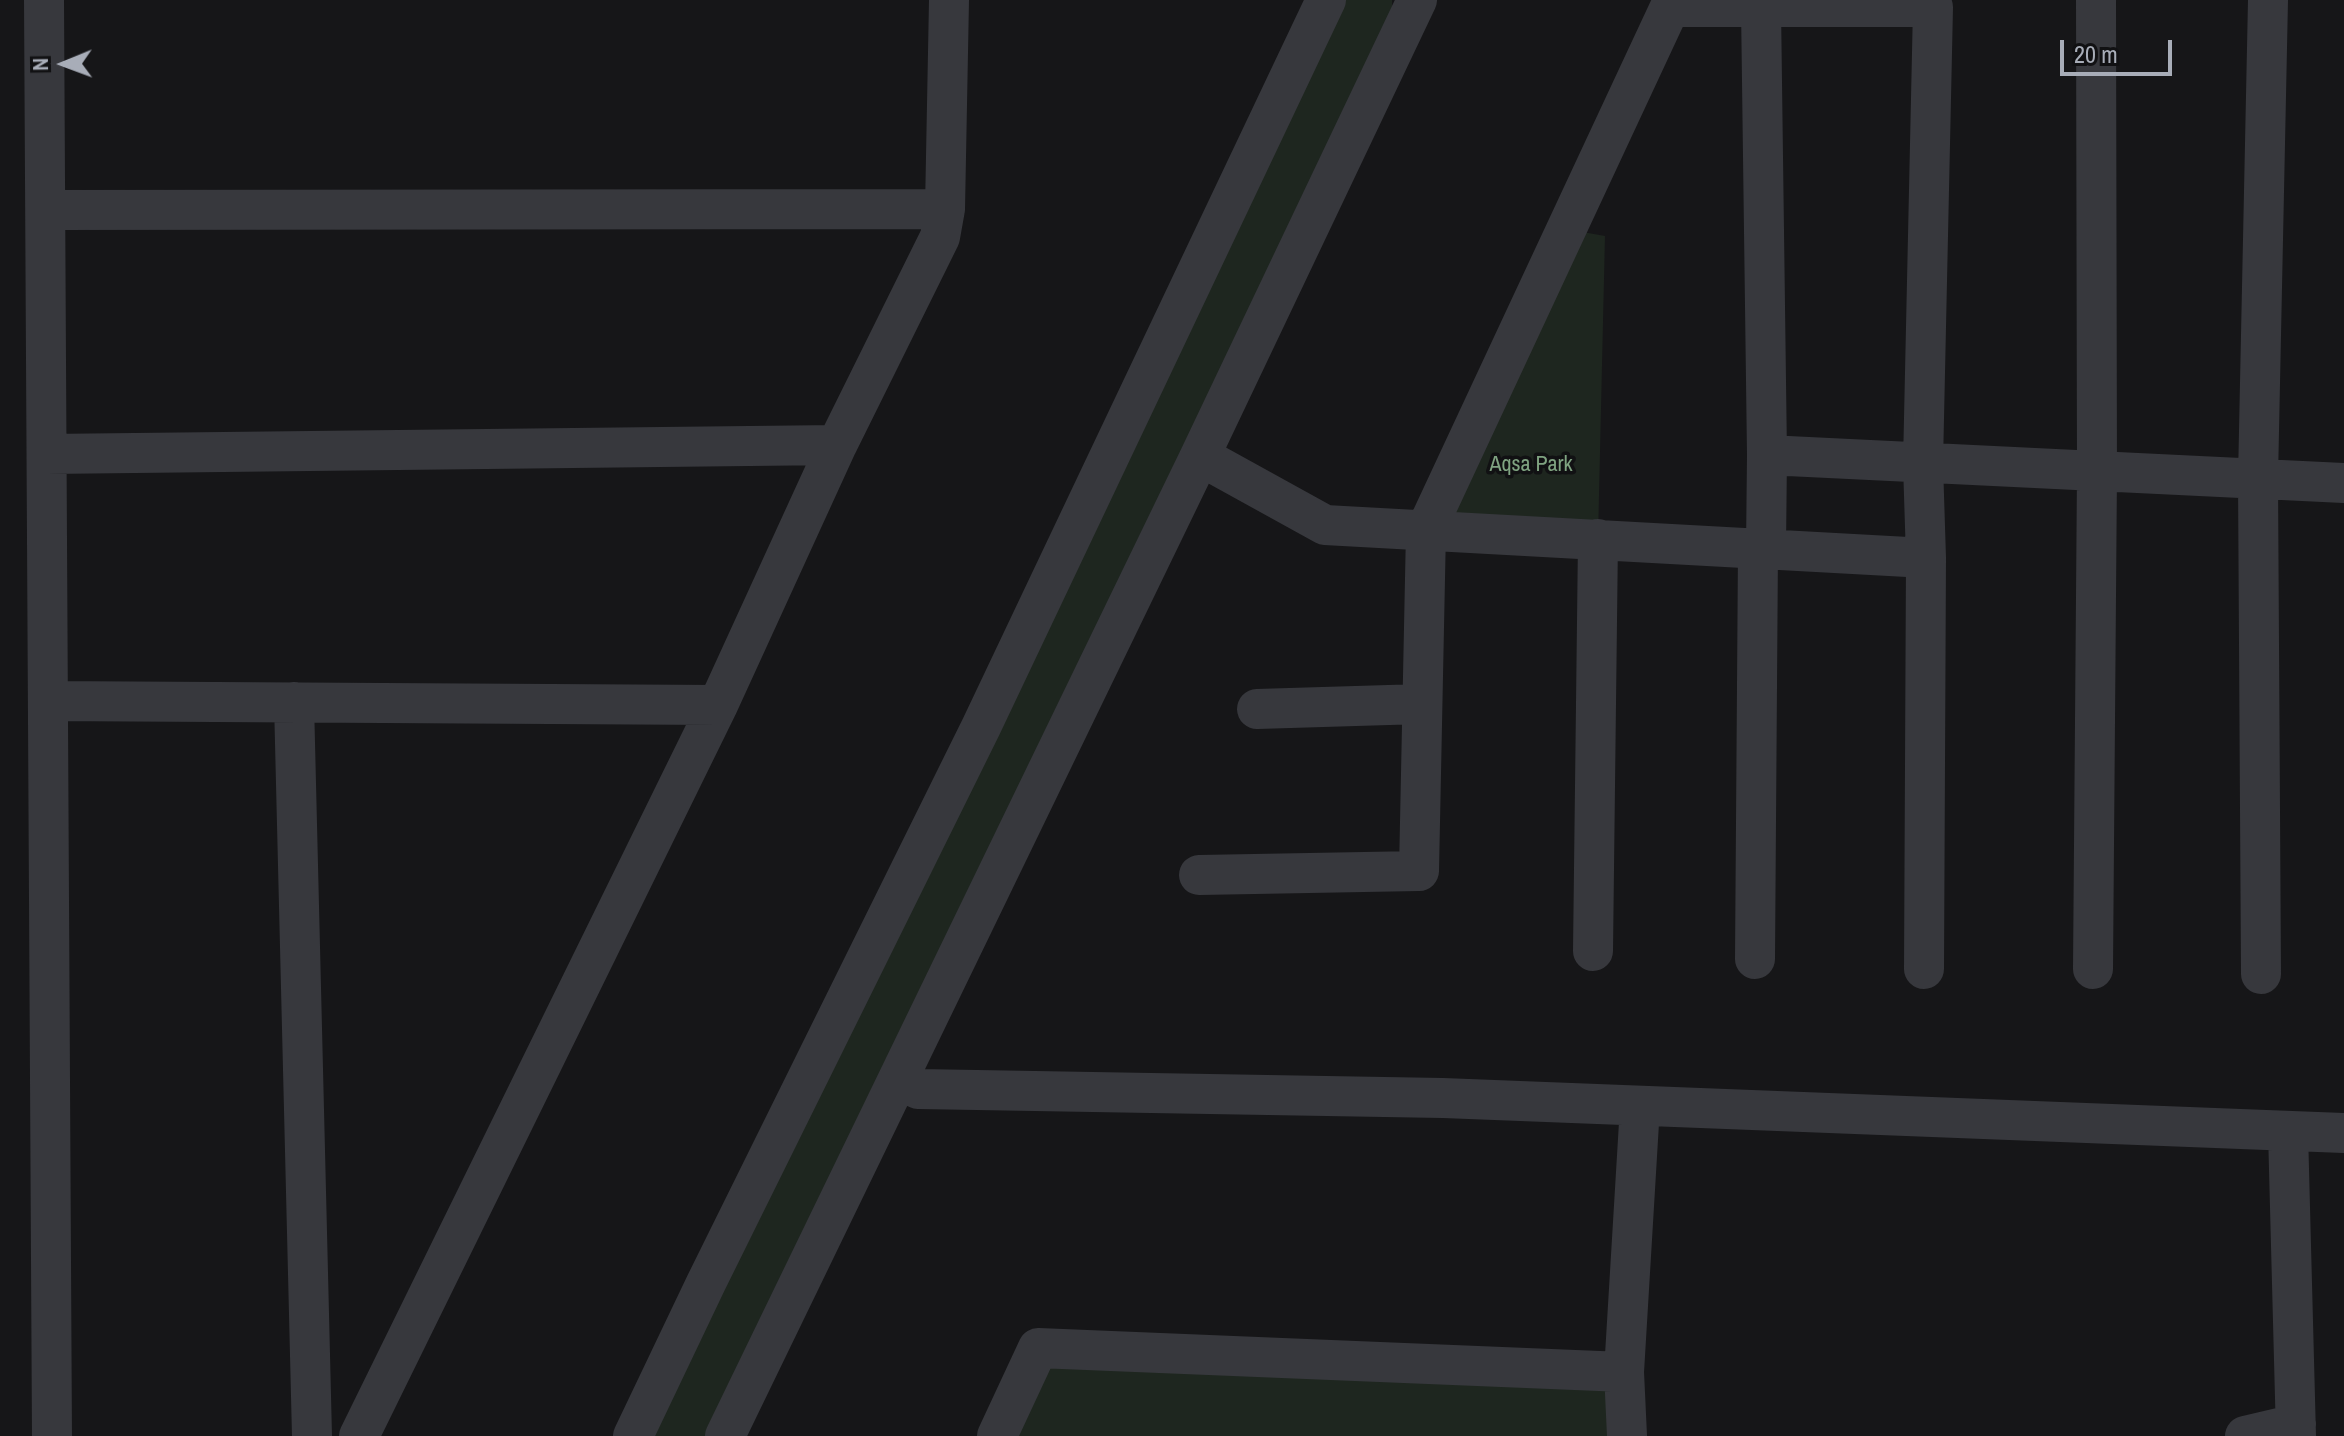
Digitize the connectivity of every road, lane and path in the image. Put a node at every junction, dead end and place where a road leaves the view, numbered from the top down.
1 (44, 0) edge
2 (949, 0) edge
3 (1326, 0) edge
4 (1417, 0) edge
5 (2096, 0) edge
6 (2268, 0) edge
7 (1761, 7) junction
8 (945, 209) junction
9 (46, 210) junction
10 (837, 445) junction
11 (47, 454) junction
12 (1767, 455) junction
13 (1200, 456) junction
14 (1923, 464) junction
15 (2097, 472) junction
16 (2258, 479) junction
17 (2344, 483) edge
18 (1426, 530) junction
19 (1598, 539) junction
20 (1762, 548) junction
21 (1926, 558) junction
22 (48, 701) junction
23 (294, 702) junction
24 (1422, 704) junction
25 (718, 705) junction
26 (1257, 709) dead end
27 (1199, 875) dead end
28 (1593, 951) dead end
29 (1755, 959) dead end
30 (1924, 969) dead end
31 (2093, 969) dead end
32 (2261, 974) dead end
33 (899, 1080) junction
34 (1640, 1106) junction
35 (2288, 1131) junction
36 (2344, 1133) edge
37 (1624, 1372) junction
38 (2296, 1430) edge
39 (52, 1436) edge
40 (312, 1436) edge
41 (359, 1436) edge
42 (633, 1436) edge
43 (725, 1436) edge
44 (997, 1436) edge
45 (1627, 1436) edge
46 (2245, 1436) edge

1 - 9 street
2 - 8 street
3 - 42 street
4 - 13 street
5 - 15 street
6 - 16 street
7 - 12 street
7 - 14 street
7 - 18 street
8 - 9 street
8 - 10 street
9 - 11 street
10 - 11 street
10 - 25 street
11 - 22 street
12 - 14 street
12 - 20 street
13 - 18 street
13 - 33 street
14 - 15 street
14 - 21 street
15 - 16 street
15 - 31 street
16 - 17 street
16 - 32 street
18 - 19 street
18 - 24 street
19 - 20 street
19 - 28 street
20 - 21 street
20 - 29 street
21 - 30 street
22 - 23 street
22 - 39 street
23 - 25 street
23 - 40 street
24 - 26 street
24 - 27 street
25 - 41 street
33 - 34 street
33 - 43 street
34 - 35 street
34 - 37 street
35 - 36 street
35 - 38 street
37 - 44 street
37 - 45 street
38 - 46 street

